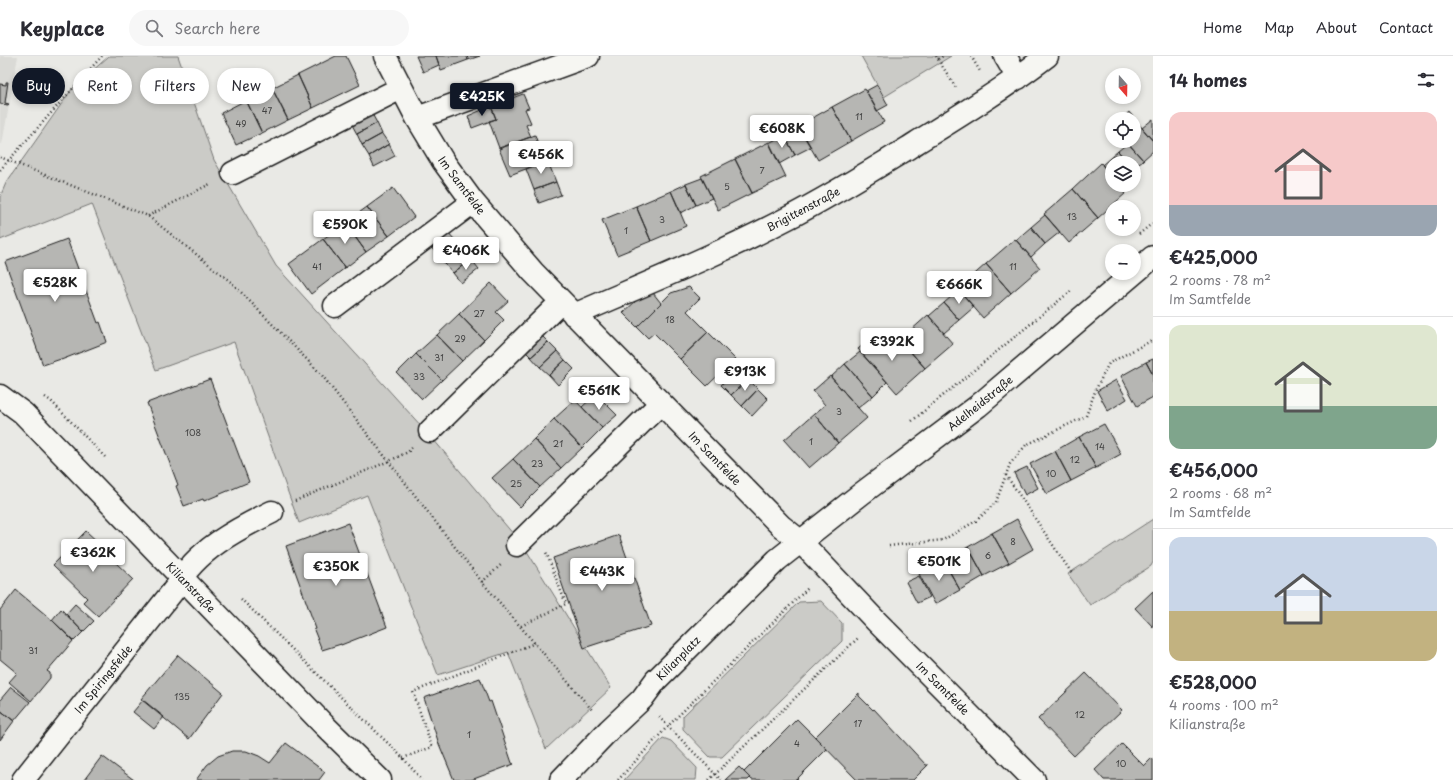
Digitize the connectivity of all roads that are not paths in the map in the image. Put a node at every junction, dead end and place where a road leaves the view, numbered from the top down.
1 (385, 56) edge
2 (588, 56) edge
3 (1005, 56) edge
4 (1047, 56) edge
5 (1018, 78) junction
6 (401, 88) junction
7 (416, 118) junction
8 (233, 173) road end
9 (473, 202) junction
10 (1153, 257) edge
11 (335, 306) dead end
12 (567, 308) junction
13 (0, 396) edge
14 (661, 403) junction
15 (430, 431) road end
16 (272, 512) road end
17 (800, 541) junction
18 (518, 545) dead end
19 (182, 578) junction
20 (23, 780) edge
21 (380, 780) edge
22 (561, 780) edge
23 (1034, 780) edge

1 - 6 street, Im Samtfelde
2 - 7 street
3 - 5 street
4 - 5 street, Brigittenstraße
5 - 12 street, Brigittenstraße
6 - 7 street, Im Samtfelde
6 - 8 street
7 - 9 street, Im Samtfelde
9 - 11 street
9 - 12 street, Im Samtfelde
10 - 17 street, Adelheidstraße
12 - 14 street, Im Samtfelde
12 - 15 street
13 - 19 street, Kilianstraße
14 - 17 street, Im Samtfelde
14 - 18 street
16 - 19 street, Im Spiringsfelde
17 - 22 street, Kilianplatz
17 - 23 street, Im Samtfelde
19 - 20 street, Im Spiringsfelde
19 - 21 street, Kilianstraße

